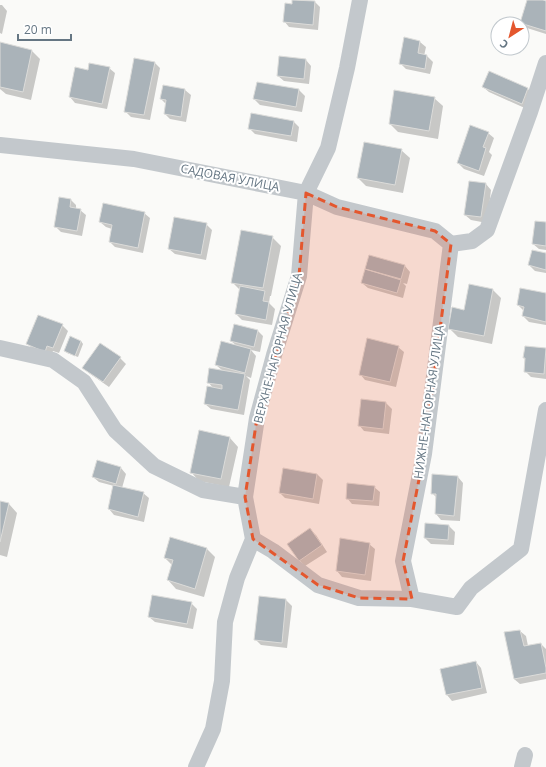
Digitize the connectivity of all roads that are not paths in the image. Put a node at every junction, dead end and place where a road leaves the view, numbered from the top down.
1 (360, 0) edge
2 (546, 63) edge
3 (0, 145) edge
4 (306, 193) junction
5 (451, 244) junction
6 (0, 348) edge
7 (546, 410) edge
8 (246, 497) junction
9 (252, 539) junction
10 (412, 600) junction
11 (196, 767) edge

1 - 4 street, ВЕРХНЕ-НАГОРНАЯ УЛИЦА
2 - 5 street
3 - 4 street, САДОВАЯ УЛИЦА
4 - 5 street, САДОВАЯ УЛИЦА
4 - 8 street, ВЕРХНЕ-НАГОРНАЯ УЛИЦА
5 - 10 street, НИЖНЕ-НАГОРНАЯ УЛИЦА
6 - 8 street
7 - 10 street
8 - 9 street, ВЕРХНЕ-НАГОРНАЯ УЛИЦА
9 - 10 street
9 - 11 street, ВЕРХНЕ-НАГОРНАЯ УЛИЦА

